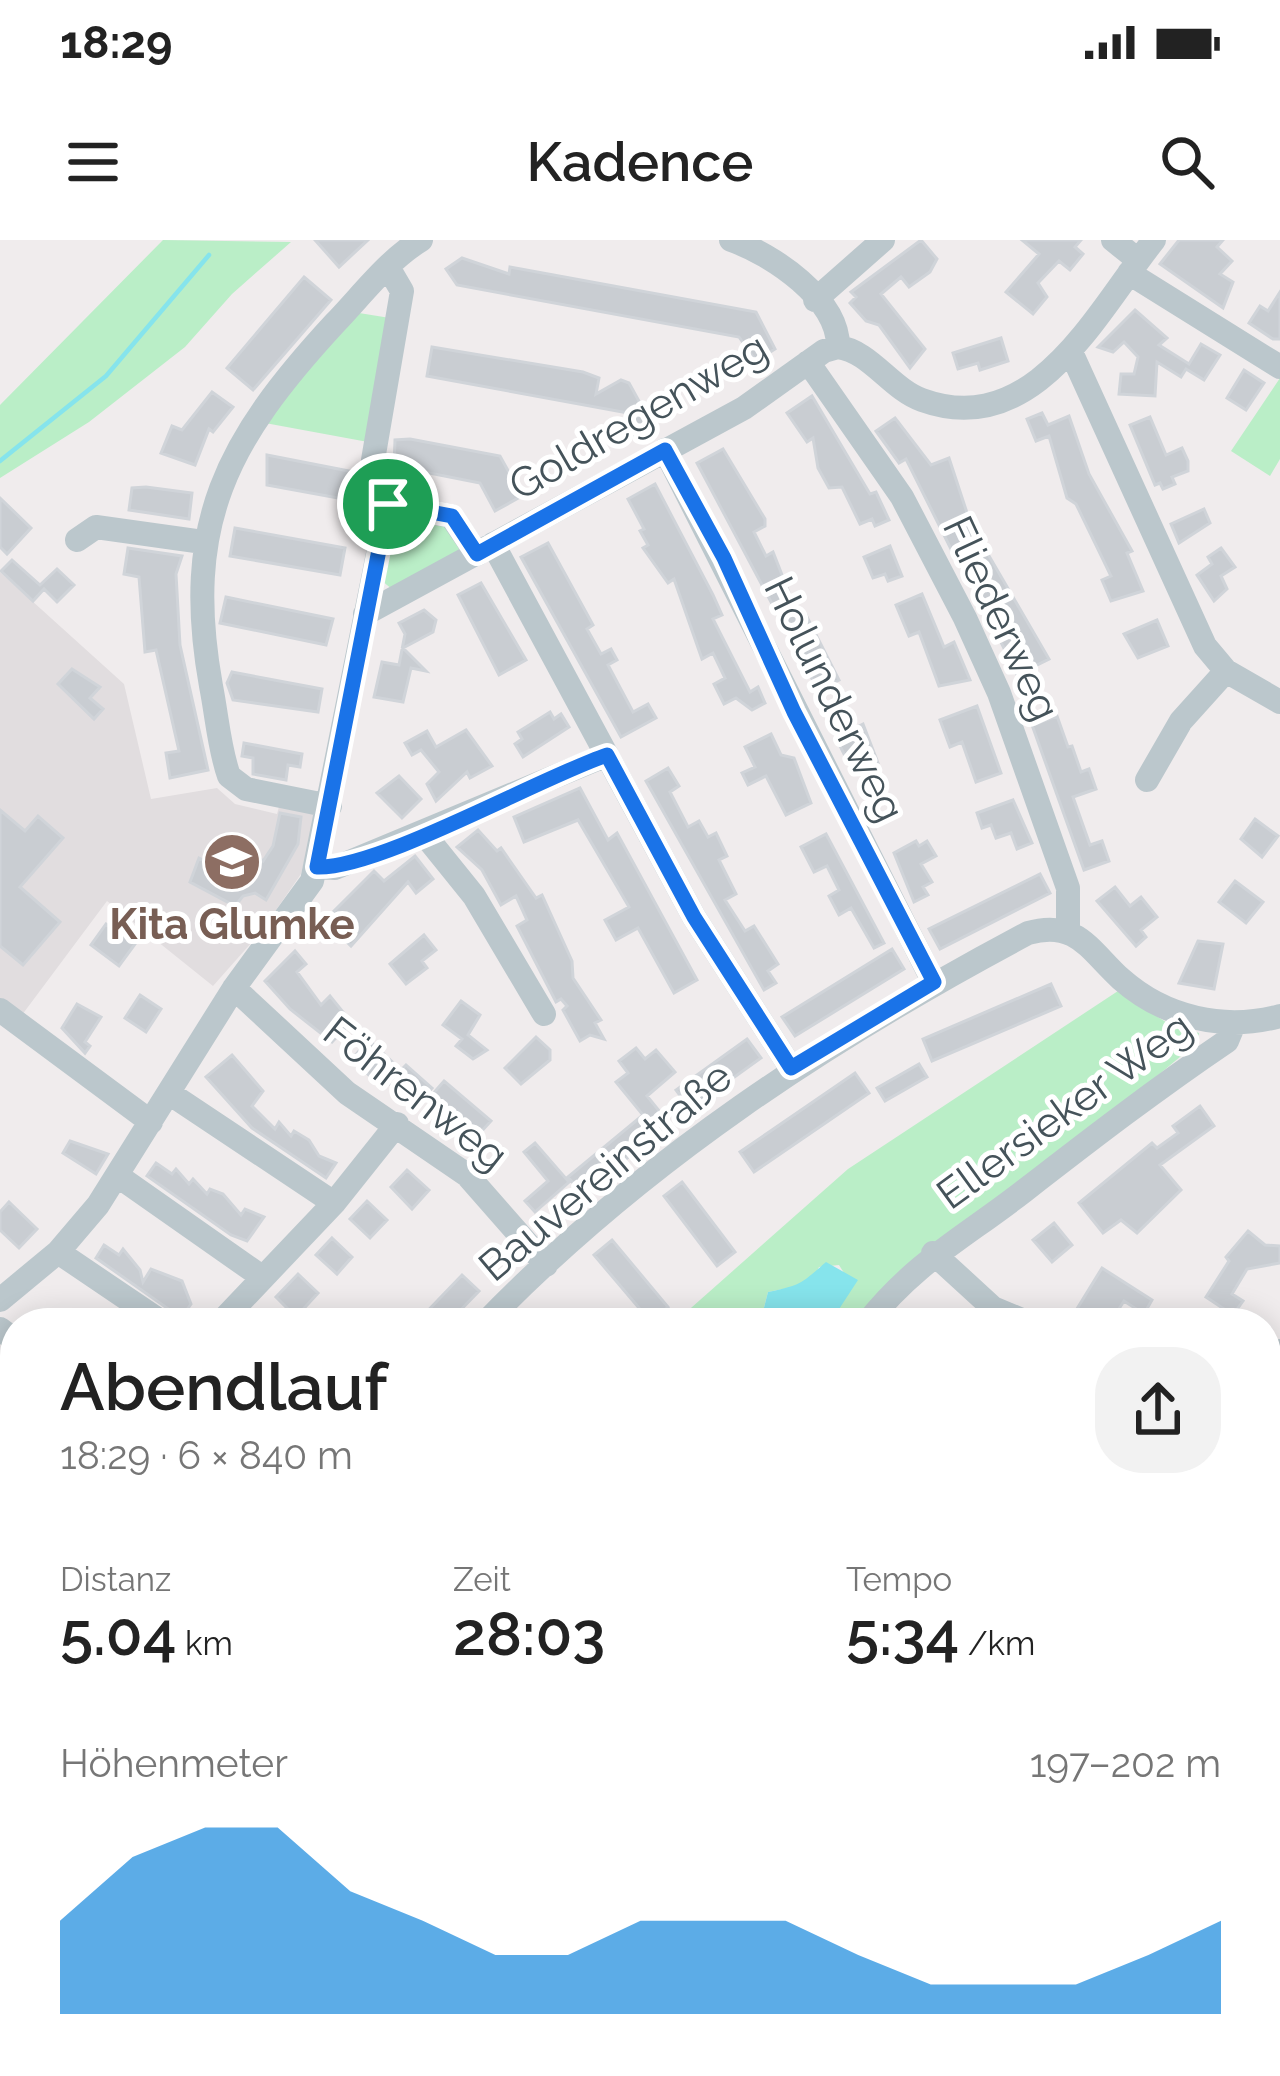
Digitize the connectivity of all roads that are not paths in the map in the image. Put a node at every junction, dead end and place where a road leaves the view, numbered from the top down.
1 (421, 240) edge
2 (730, 240) edge
3 (883, 240) edge
4 (1113, 240) edge
5 (1140, 258) edge
6 (388, 267) junction
7 (815, 300) junction
8 (838, 347) junction
9 (1072, 352) junction
10 (808, 362) junction
11 (1280, 367) edge
12 (665, 450) junction
13 (388, 504) junction
14 (77, 539) dead end
15 (203, 542) junction
16 (485, 549) junction
17 (365, 614) junction
18 (1226, 671) junction
19 (1280, 702) edge
20 (607, 755) junction
21 (1147, 780) dead end
22 (330, 806) junction
23 (424, 834) junction
24 (317, 867) junction
25 (1068, 931) junction
26 (934, 982) junction
27 (234, 988) junction
28 (544, 1014) dead end
29 (1280, 1016) edge
30 (2, 1017) edge
31 (1234, 1024) junction
32 (791, 1068) junction
33 (169, 1093) junction
34 (151, 1122) junction
35 (397, 1124) junction
36 (118, 1176) junction
37 (334, 1203) junction
38 (58, 1252) junction
39 (933, 1253) junction
40 (547, 1264) junction
41 (262, 1277) junction
42 (0, 1300) edge
43 (141, 1308) edge
44 (234, 1308) edge
45 (501, 1308) edge
46 (881, 1308) edge
47 (995, 1308) edge

1 - 6 street
2 - 7 street
3 - 7 street
4 - 5 street
5 - 9 street
5 - 11 street
6 - 13 street
6 - 15 street
7 - 8 street
8 - 9 street
8 - 10 street, Goldregenweg
9 - 18 street
10 - 12 street, Goldregenweg
10 - 25 street, Fliederweg
12 - 16 street, Goldregenweg
12 - 26 street, Holunderweg
13 - 16 street
13 - 17 street
14 - 15 street
15 - 22 street
16 - 17 street, Goldregenweg
16 - 20 street
17 - 22 street
18 - 19 street
18 - 21 street
20 - 23 street
20 - 32 street
22 - 24 street
23 - 24 street
23 - 28 street
24 - 27 street
25 - 26 street, Bauvereinstraße
25 - 31 street
26 - 32 street, Bauvereinstraße
27 - 33 street
27 - 35 street, Föhrenweg
29 - 31 street
30 - 34 street
31 - 39 street, Ellersieker Weg
32 - 40 street, Bauvereinstraße
33 - 34 street
33 - 37 street
34 - 36 street
35 - 37 street
35 - 40 street, Föhrenweg
36 - 38 street
36 - 41 street
37 - 41 street
38 - 42 street
38 - 43 street
39 - 46 street, Ellersieker Weg
39 - 47 street, Ellersieker Weg
40 - 45 street, Bauvereinstraße
41 - 44 street

